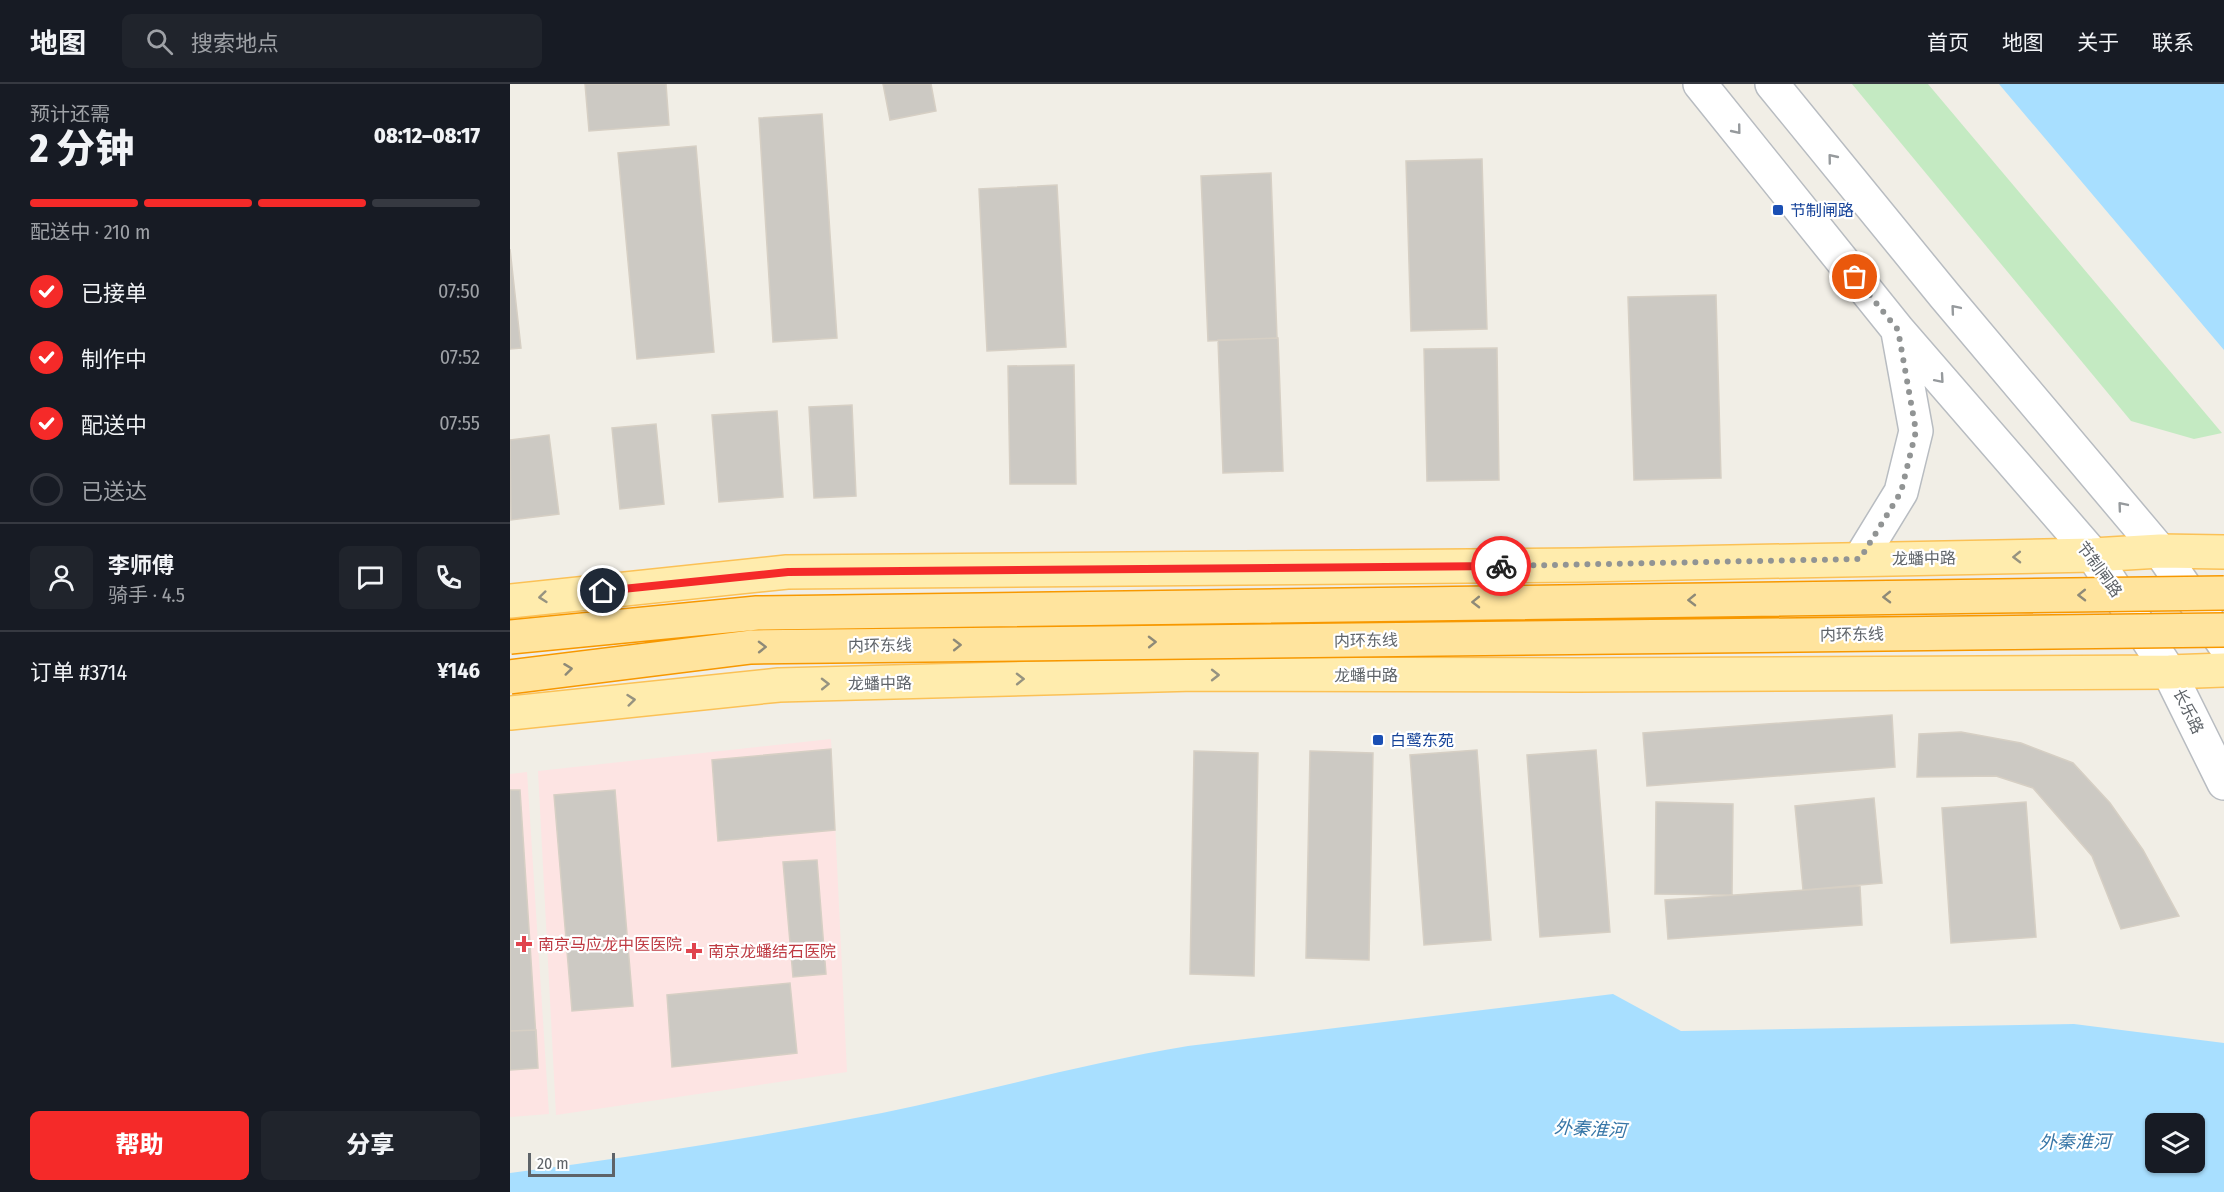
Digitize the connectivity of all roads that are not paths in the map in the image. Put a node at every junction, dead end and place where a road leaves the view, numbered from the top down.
1 (1700, 84) edge
2 (1772, 84) edge
3 (1898, 330) junction
4 (2160, 551) junction
5 (2224, 552) edge
6 (2093, 555) junction
7 (1860, 559) junction
8 (2224, 593) edge
9 (510, 601) edge
10 (2224, 630) edge
11 (510, 637) edge
12 (2224, 644) edge
13 (2224, 670) edge
14 (2169, 672) junction
15 (510, 676) edge
16 (510, 712) edge
17 (2224, 783) edge

1 -> 3 main road, 节制闸路
4 -> 2 main road
3 -> 6 main road, 节制闸路
3 - 7 main road
4 - 5 main road, 龙蟠中路
4 - 6 main road, 龙蟠中路
4 - 12 main road
6 -> 7 main road, 龙蟠中路
6 - 14 main road, 节制闸路
7 -> 9 main road, 龙蟠中路
8 -> 11 highway, 内环东线, bridge
15 -> 10 highway, 内环东线, bridge
13 - 14 main road, 龙蟠中路
16 -> 14 main road, 龙蟠中路
14 - 17 main road, 长乐路

